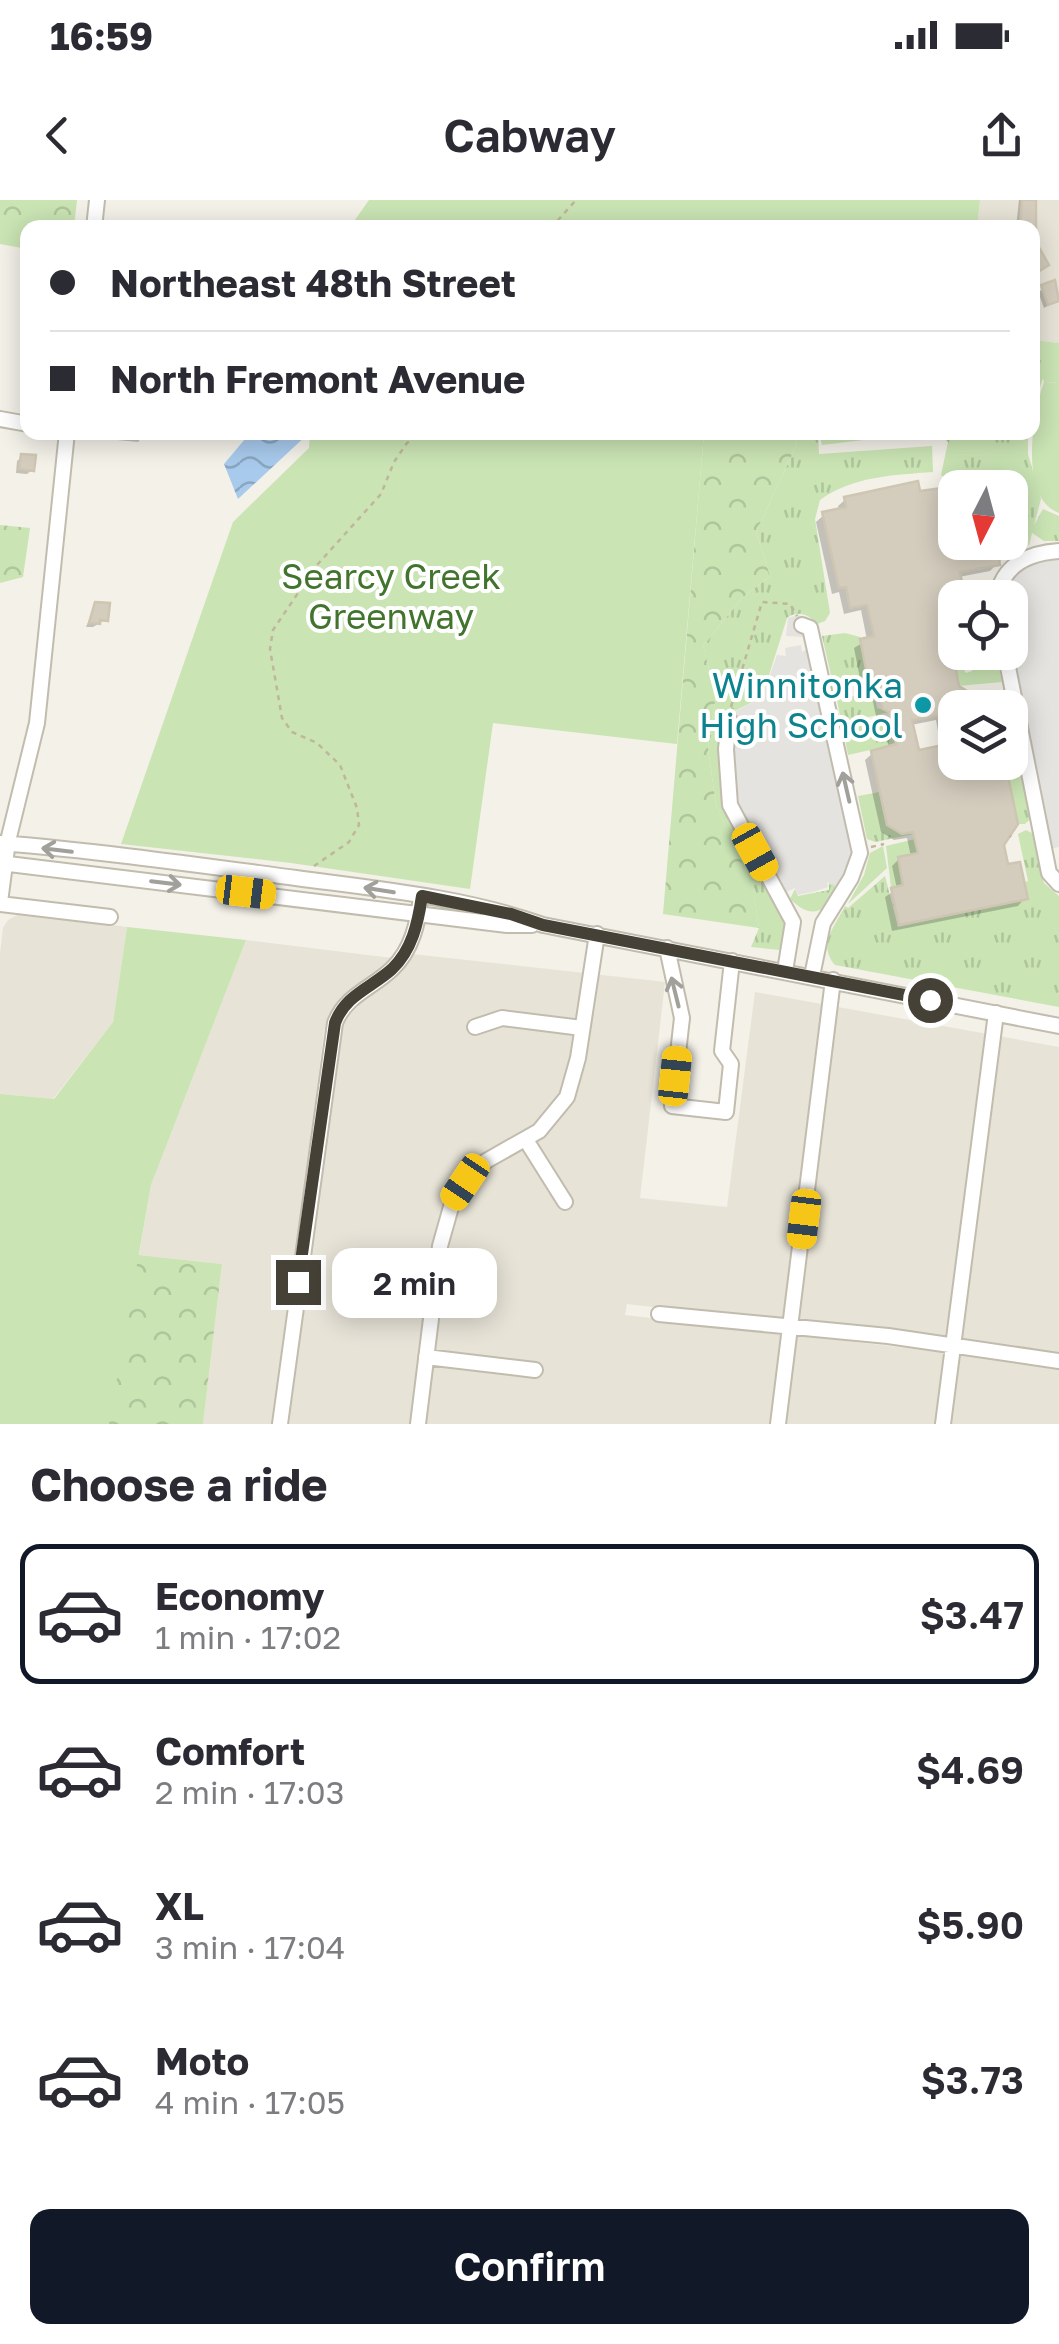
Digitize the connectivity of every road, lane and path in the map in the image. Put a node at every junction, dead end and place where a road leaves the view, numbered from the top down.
1 (576, 200) edge
2 (558, 220) edge
3 (66, 440) edge
4 (412, 440) edge
5 (1059, 551) edge
6 (1002, 580) edge
7 (802, 624) joint
8 (1009, 670) edge
9 (729, 719) joint
10 (4, 844) edge
11 (884, 844) dead end
12 (868, 847) dead end
13 (2, 863) edge
14 (313, 867) dead end
15 (212, 868) junction
16 (1059, 884) edge
17 (211, 888) junction
18 (422, 896) junction
19 (0, 903) edge
20 (419, 912) junction
21 (110, 917) dead end
22 (794, 922) junction
23 (823, 923) junction
24 (543, 925) junction
25 (598, 934) junction
26 (667, 948) junction
27 (732, 961) junction
28 (785, 971) junction
29 (812, 976) junction
30 (833, 980) junction
31 (996, 1013) junction
32 (1059, 1026) edge
33 (475, 1027) dead end
34 (582, 1028) junction
35 (526, 1140) junction
36 (565, 1202) dead end
37 (660, 1314) dead end
38 (792, 1329) junction
39 (952, 1345) junction
40 (426, 1357) junction
41 (1059, 1361) edge
42 (535, 1370) dead end
43 (280, 1424) edge
44 (418, 1424) edge
45 (778, 1424) edge
46 (943, 1424) edge

1 - 2 path
3 - 10 street
4 - 14 path
5 - 6 street
7 - 9 path
23 -> 7 street
8 - 16 street
9 - 22 street
10 - 13 street
15 -> 10 street
11 - 12 path
13 -> 17 street
13 - 19 street
15 - 17 street
18 -> 15 street
17 - 20 street
18 - 20 street
18 - 24 street
19 - 21 street
20 - 24 street
20 - 43 street
22 - 23 street
22 - 28 street
23 - 29 street
24 - 25 street
25 - 26 street
25 - 34 street
26 - 27 street
27 -> 26 street
27 - 28 street
28 - 29 street
29 - 30 street
30 - 31 street
30 - 38 street
31 - 32 street
31 - 39 street
33 - 34 street
34 - 35 street
35 - 36 street
35 - 40 street
37 - 38 street
38 - 39 street
38 - 45 street
39 - 41 street
39 - 46 street
40 - 42 street
40 - 44 street

